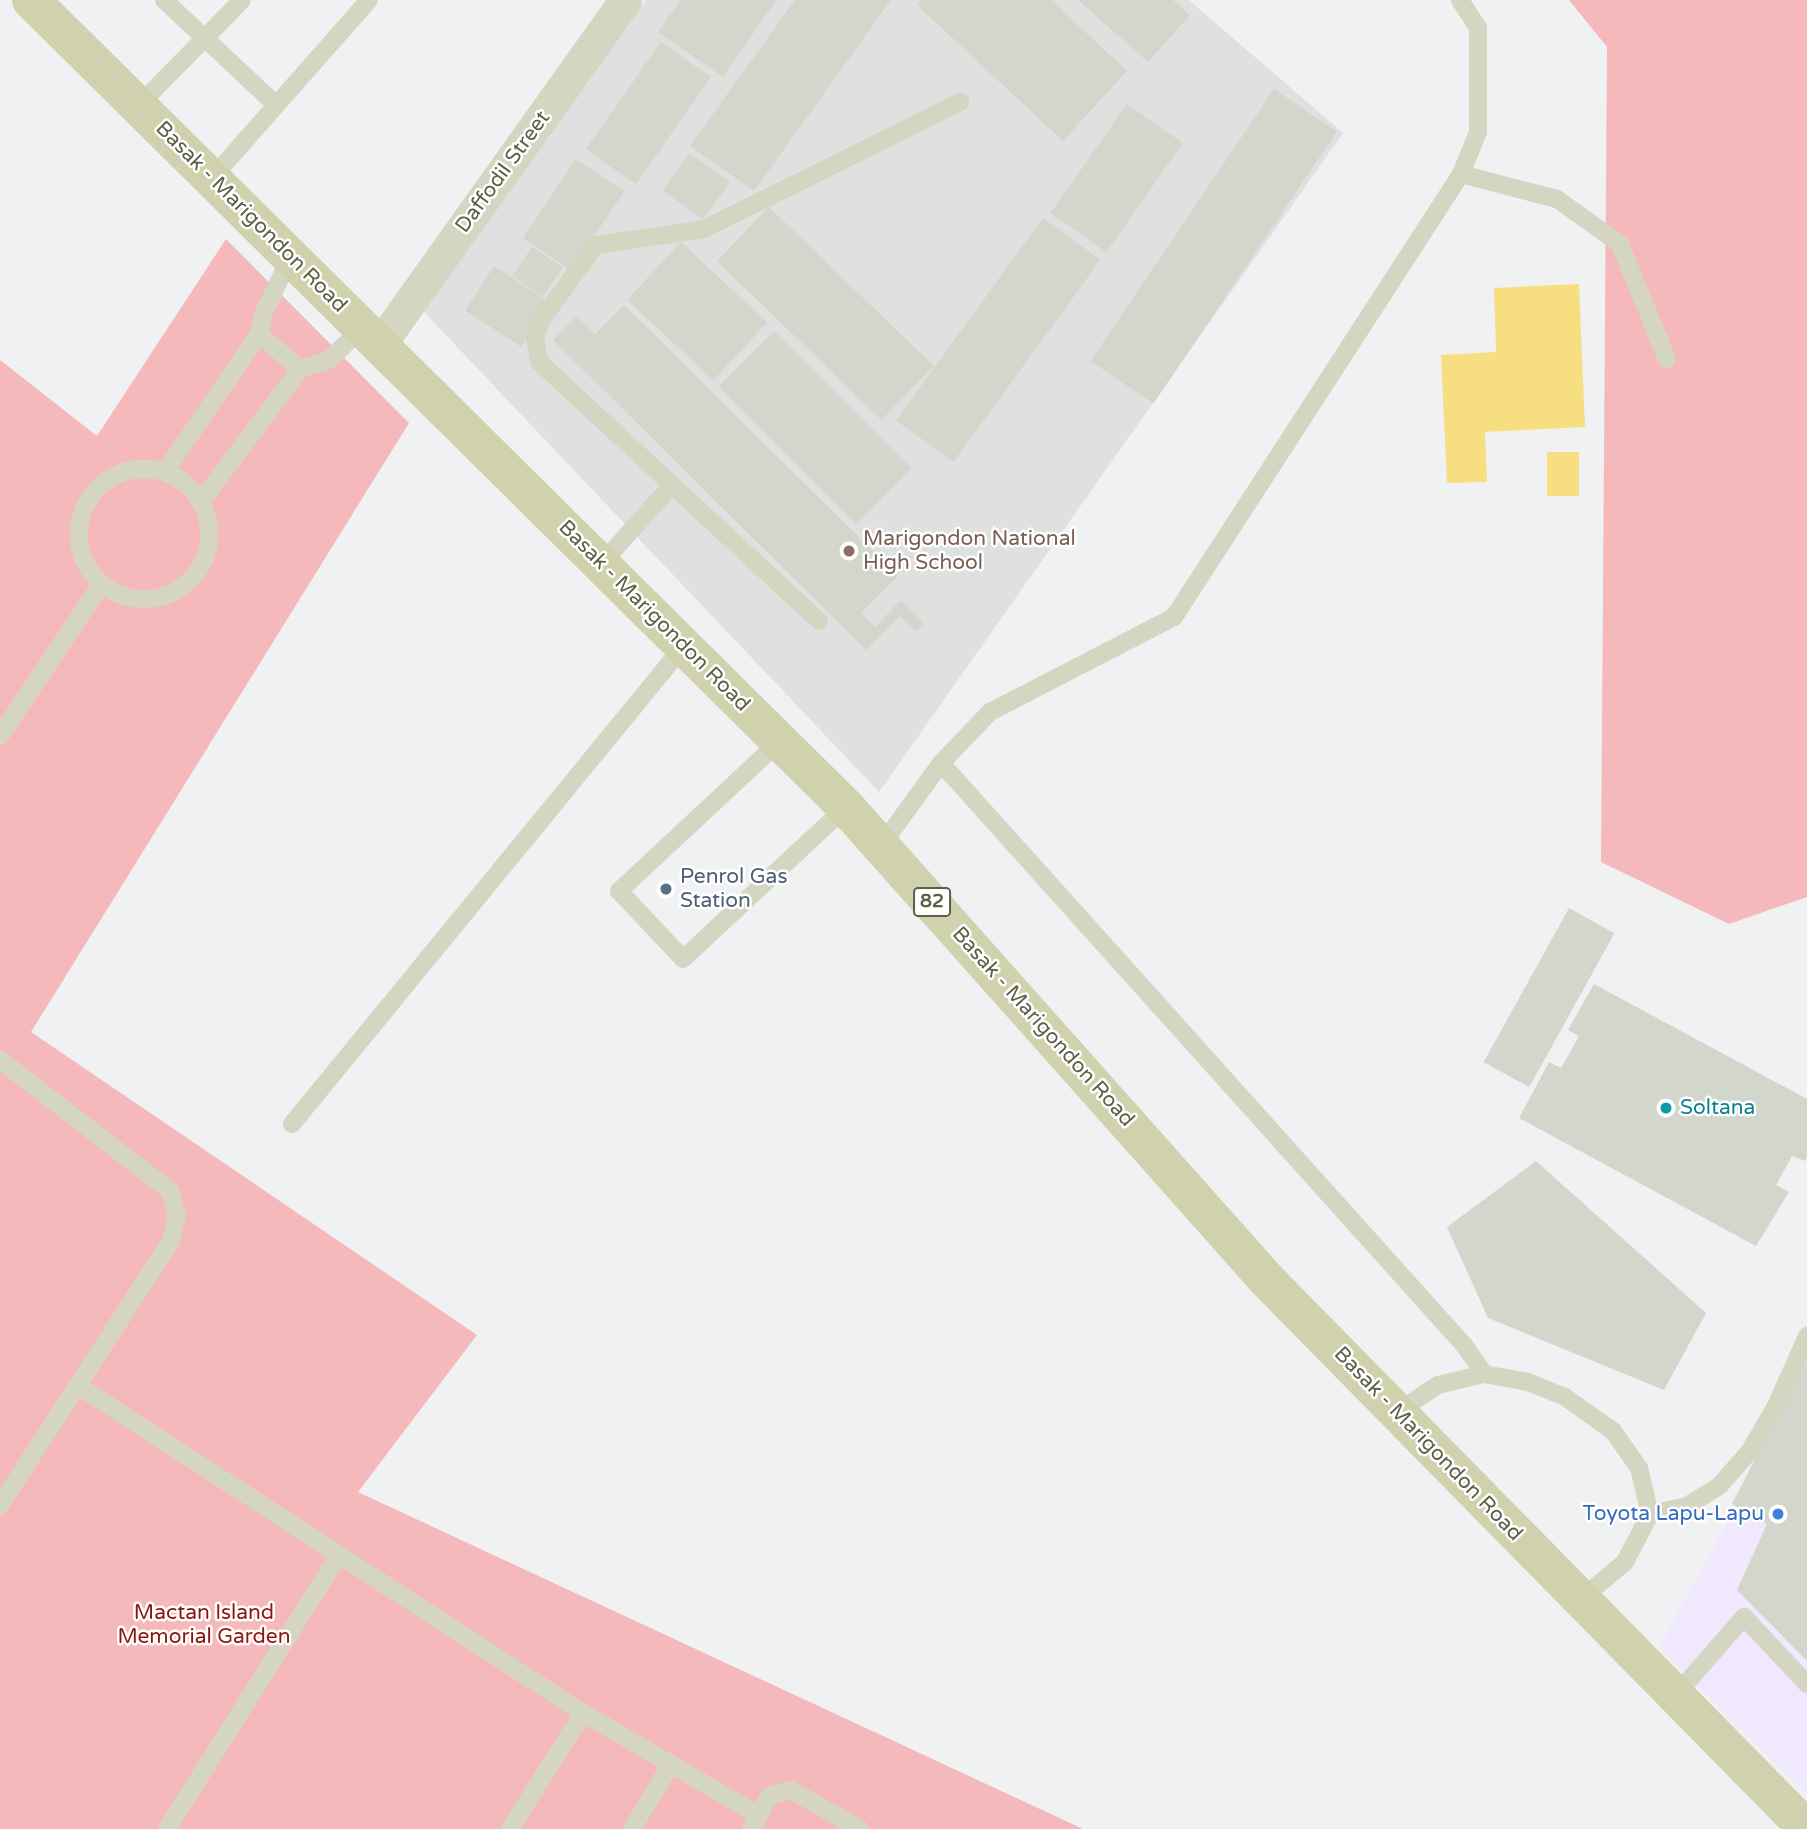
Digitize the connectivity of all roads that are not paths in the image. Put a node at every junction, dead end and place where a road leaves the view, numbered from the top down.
1 (31, 0) edge
2 (164, 0) edge
3 (242, 0) edge
4 (369, 0) edge
5 (625, 0) edge
6 (1460, 0) edge
7 (205, 39) junction
8 (960, 102) dead end
9 (274, 103) junction
10 (138, 106) junction
11 (1461, 174) junction
12 (212, 178) junction
13 (291, 256) junction
14 (259, 334) junction
15 (372, 336) junction
16 (1667, 359) dead end
17 (300, 369) junction
18 (166, 470) junction
19 (670, 487) junction
20 (203, 499) junction
21 (603, 563) junction
22 (100, 586) junction
23 (819, 621) dead end
24 (683, 647) junction
25 (0, 736) edge
26 (780, 741) junction
27 (941, 763) junction
28 (846, 807) junction
29 (881, 846) junction
30 (0, 1059) edge
31 (292, 1124) dead end
32 (1807, 1336) edge
33 (1484, 1374) junction
34 (77, 1385) junction
35 (1397, 1412) junction
36 (0, 1505) edge
37 (1650, 1514) junction
38 (339, 1555) junction
39 (1581, 1599) junction
40 (1807, 1684) edge
41 (1675, 1696) junction
42 (583, 1713) junction
43 (671, 1764) junction
44 (755, 1822) edge
45 (167, 1829) edge
46 (510, 1829) edge
47 (632, 1829) edge
48 (858, 1829) edge
49 (1807, 1829) edge

1 - 10 main road, Basak - Marigondon Road / 82
2 - 7 lane
3 - 7 lane
4 - 9 lane
5 - 15 street, Daffodil Street
6 - 11 lane
7 - 9 lane
7 - 10 lane
8 - 19 lane
9 - 12 lane
10 - 12 main road, Basak - Marigondon Road / 82
11 - 16 lane
11 - 27 lane
12 - 13 main road, Basak - Marigondon Road / 82
13 - 14 lane
13 - 15 main road, Basak - Marigondon Road / 82
14 - 17 lane
14 - 18 lane
15 - 17 lane
15 - 21 main road, Basak - Marigondon Road / 82
17 - 20 lane
18 - 20 lane
18 - 22 lane
19 - 21 lane
19 - 23 lane
20 - 22 lane
21 - 24 main road, Basak - Marigondon Road / 82
22 - 25 lane
24 - 26 main road, Basak - Marigondon Road / 82
24 - 31 lane
26 - 28 main road, Basak - Marigondon Road / 82
26 - 28 lane
27 - 29 lane
27 - 33 lane
28 - 29 main road, Basak - Marigondon Road / 82
29 - 35 main road, Basak - Marigondon Road / 82
30 - 34 lane
32 - 37 lane
33 - 35 lane
33 - 37 lane
34 - 36 lane
34 - 38 lane
35 - 39 main road, Basak - Marigondon Road / 82
37 - 39 lane
38 - 42 lane
38 - 45 lane
39 - 41 main road, Basak - Marigondon Road / 82
40 - 41 lane
41 - 49 main road, Basak - Marigondon Road / 82
42 - 43 lane
42 - 46 lane
43 - 44 lane
43 - 47 lane
44 - 48 lane

